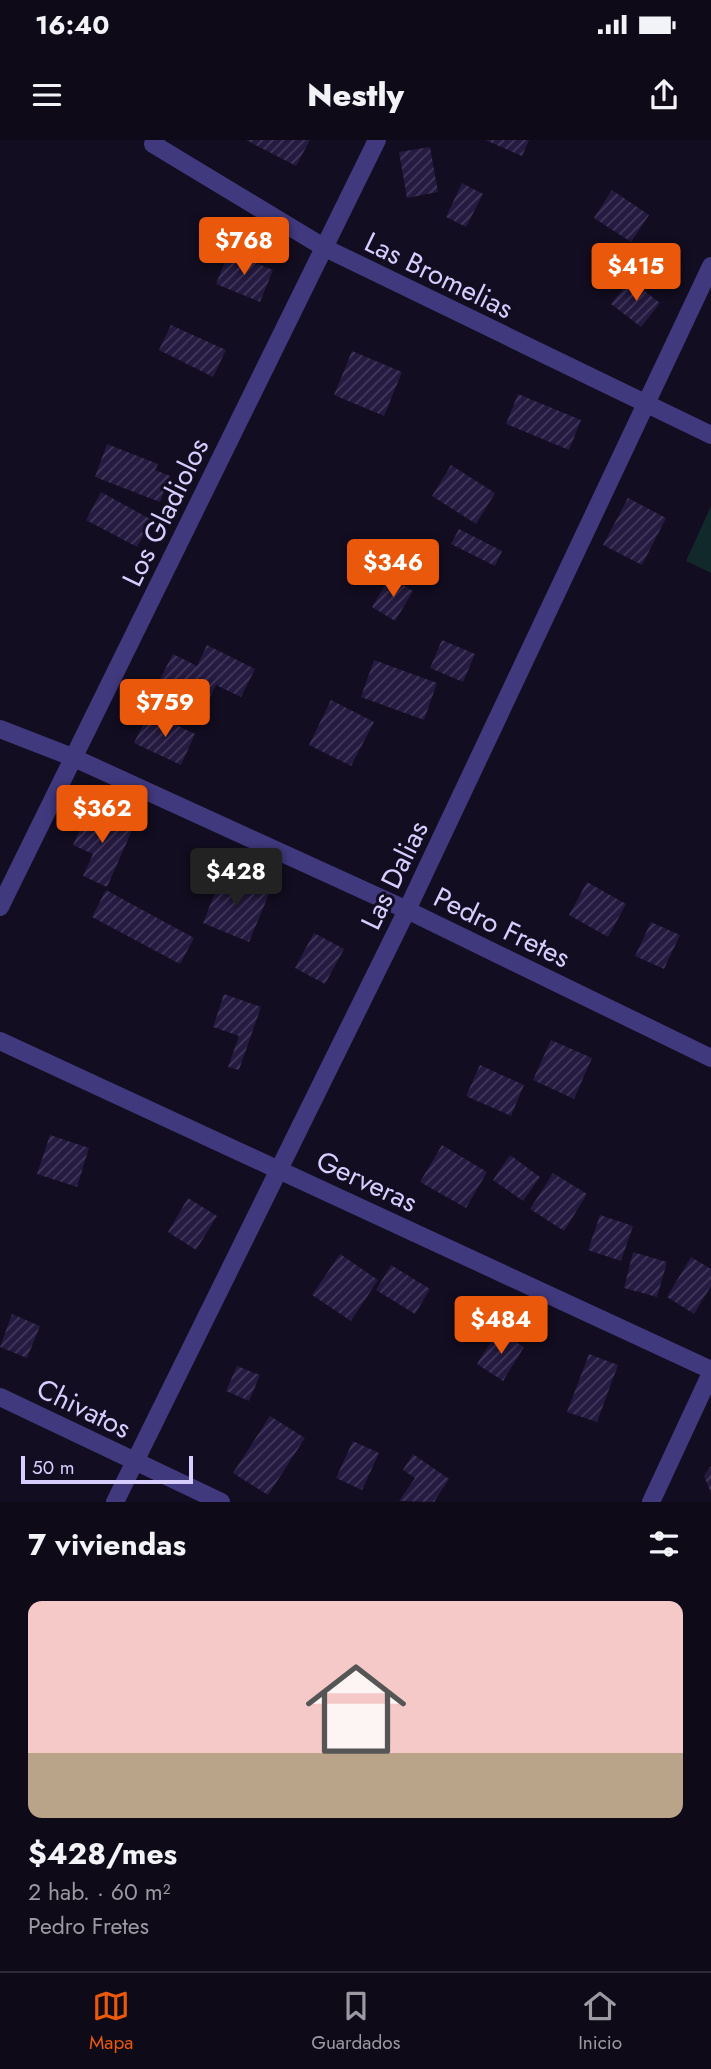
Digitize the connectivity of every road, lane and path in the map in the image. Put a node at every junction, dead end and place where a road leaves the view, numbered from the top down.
1 (377, 140) edge
2 (154, 142) edge
3 (324, 248) junction
4 (711, 266) edge
5 (645, 405) junction
6 (711, 435) edge
7 (0, 729) edge
8 (72, 757) junction
9 (0, 907) edge
10 (407, 910) junction
11 (0, 1041) edge
12 (711, 1058) edge
13 (278, 1168) junction
14 (711, 1372) edge
15 (0, 1397) edge
16 (134, 1462) junction
17 (115, 1502) edge
18 (221, 1502) edge
19 (651, 1502) edge

1 - 3 street, Los Gladiolos
2 - 3 street, Las Bromelias
3 - 5 street, Las Bromelias
3 - 8 street, Los Gladiolos
4 - 5 street, Las Dalias
5 - 6 street, Las Bromelias
5 - 10 street, Las Dalias
7 - 8 street, Pedro Fretes
8 - 9 street, Los Gladiolos
8 - 10 street, Pedro Fretes
10 - 12 street, Pedro Fretes
10 - 13 street, Las Dalias
11 - 13 street, Gerveras
13 - 14 street, Gerveras
13 - 16 street, Las Dalias
14 - 19 street
15 - 16 street, Chivatos
16 - 17 street, Las Dalias
16 - 18 street, Chivatos

